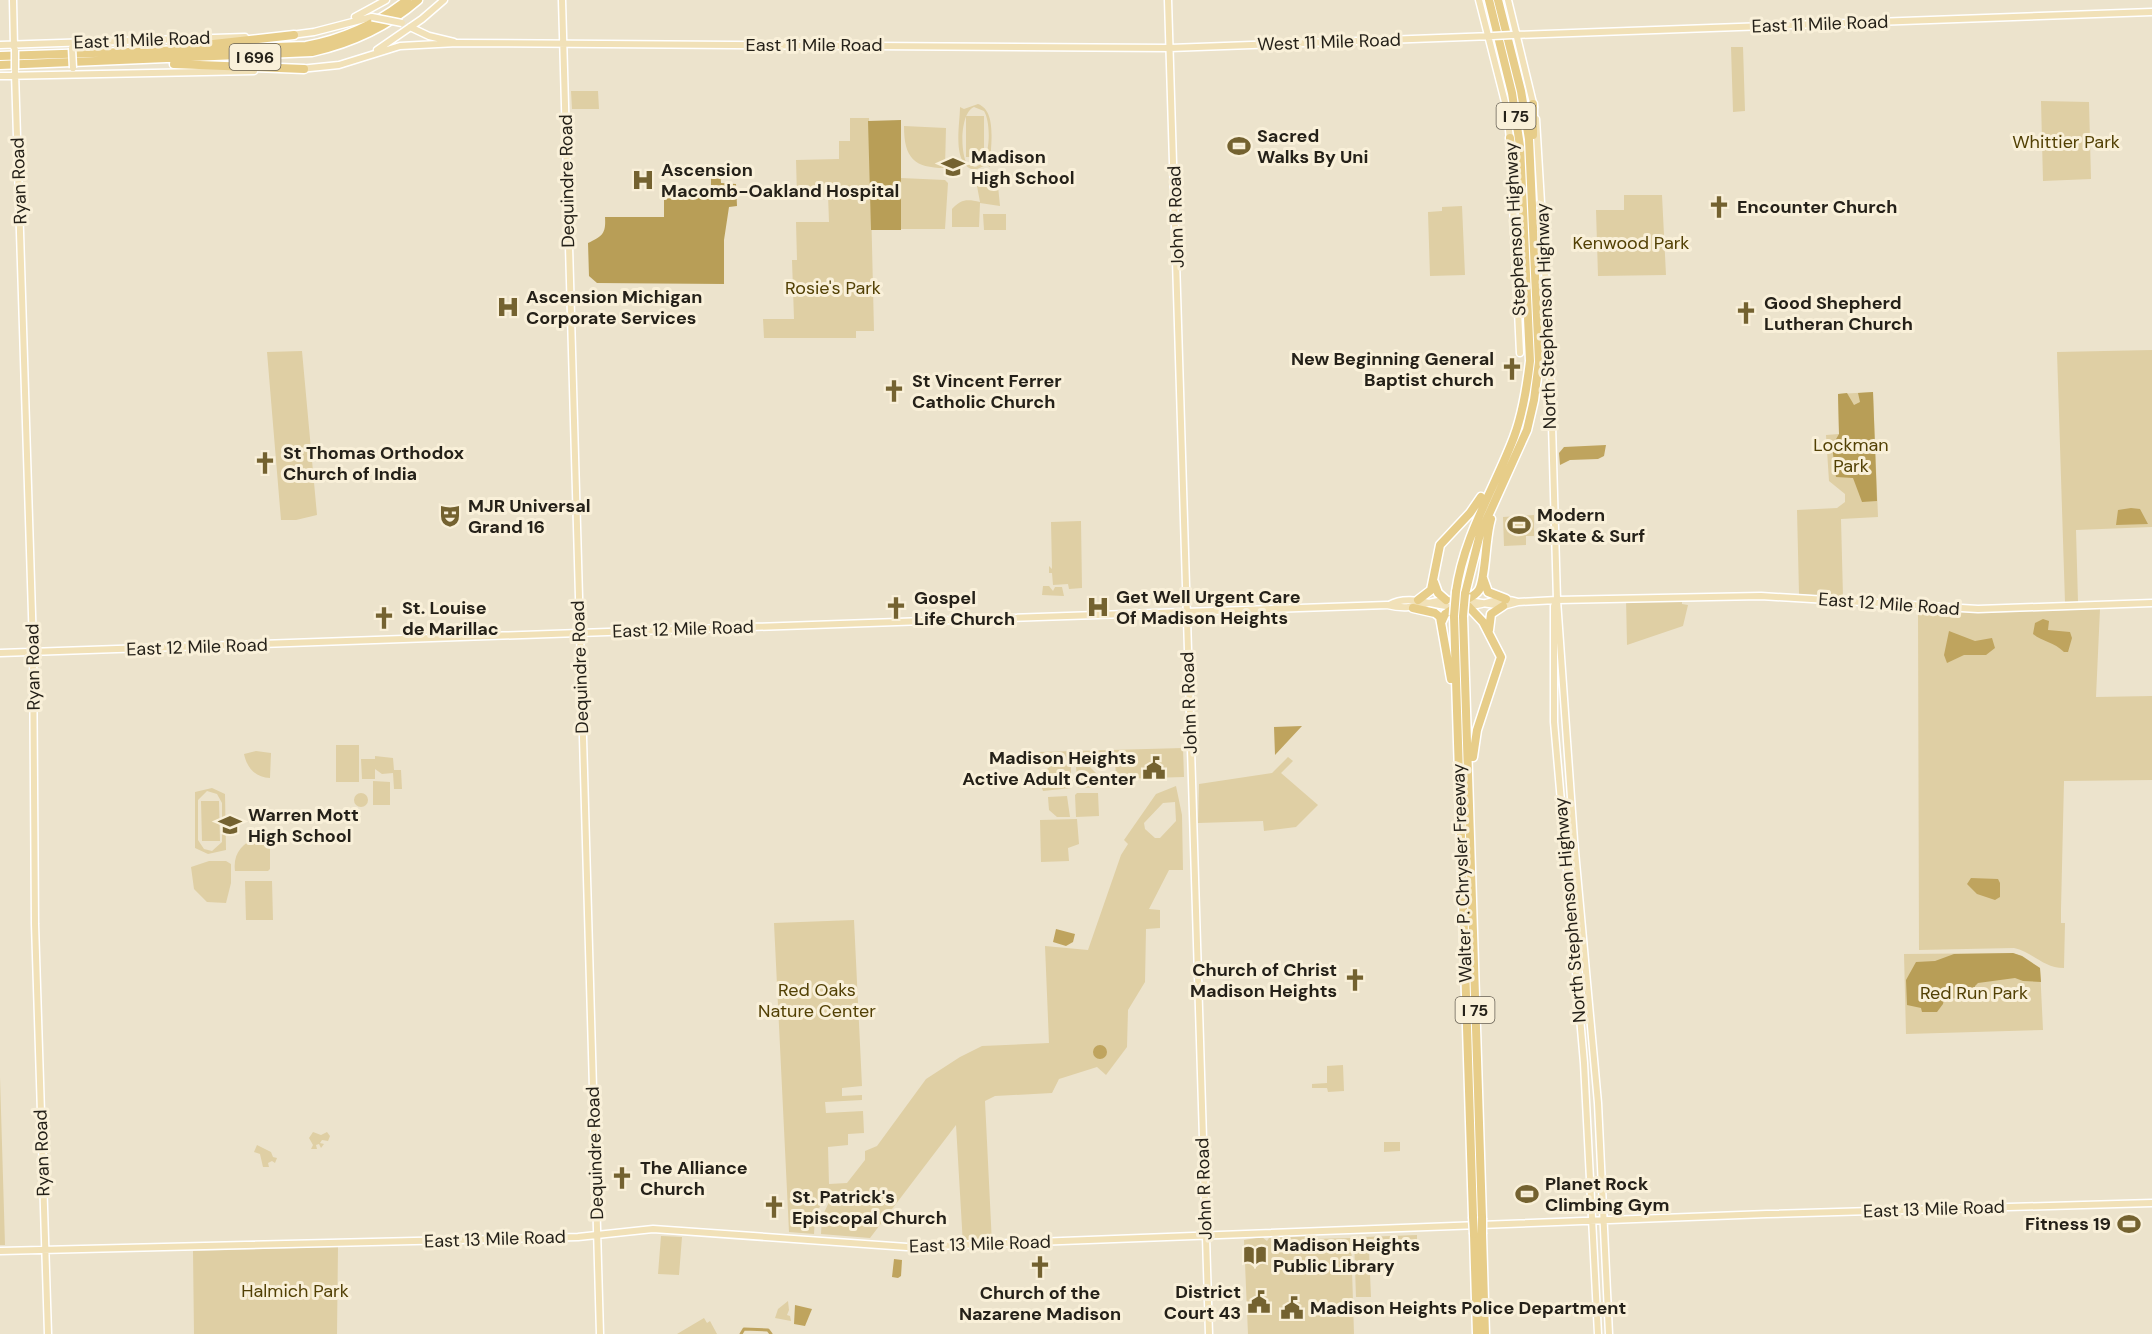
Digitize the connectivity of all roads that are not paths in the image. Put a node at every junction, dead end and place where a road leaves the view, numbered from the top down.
1 (14, 0) edge
2 (386, 0) edge
3 (407, 0) edge
4 (418, 0) edge
5 (444, 0) edge
6 (562, 0) edge
7 (1168, 0) edge
8 (1479, 0) edge
9 (1489, 0) edge
10 (1498, 0) edge
11 (1508, 0) edge
12 (2152, 12) edge
13 (422, 19) junction
14 (351, 21) junction
15 (402, 23) junction
16 (410, 27) junction
17 (403, 33) junction
18 (421, 33) junction
19 (294, 35) junction
20 (1515, 35) junction
21 (1490, 36) junction
22 (457, 43) junction
23 (564, 43) junction
24 (0, 45) edge
25 (69, 46) junction
26 (14, 47) junction
27 (1170, 48) junction
28 (111, 53) junction
29 (0, 56) edge
30 (363, 58) junction
31 (0, 65) edge
32 (74, 69) junction
33 (304, 69) junction
34 (15, 73) junction
35 (0, 76) edge
36 (1533, 104) junction
37 (1510, 138) junction
38 (1533, 210) junction
39 (1525, 235) junction
40 (1520, 353) dead end
41 (1502, 465) junction
42 (1511, 469) junction
43 (1482, 574) junction
44 (1434, 578) junction
45 (1446, 600) junction
46 (1557, 600) junction
47 (1504, 603) junction
48 (2152, 603) edge
49 (1415, 604) junction
50 (1430, 604) junction
51 (1461, 605) junction
52 (1186, 613) junction
53 (1442, 621) junction
54 (579, 632) junction
55 (1490, 633) junction
56 (33, 651) junction
57 (0, 652) edge
58 (1553, 660) junction
59 (1553, 690) junction
60 (1564, 690) junction
61 (1455, 711) junction
62 (1554, 722) junction
63 (1556, 743) junction
64 (1567, 756) junction
65 (1569, 776) junction
66 (1469, 802) junction
67 (1560, 808) junction
68 (1574, 840) junction
69 (1567, 888) junction
70 (1569, 904) junction
71 (1582, 923) junction
72 (1583, 938) junction
73 (1575, 961) junction
74 (1589, 996) junction
75 (1581, 1029) junction
76 (1594, 1058) junction
77 (1586, 1090) junction
78 (1598, 1103) junction
79 (1588, 1118) junction
80 (1599, 1128) junction
81 (1591, 1172) junction
82 (1603, 1196) junction
83 (2152, 1203) edge
84 (1603, 1205) junction
85 (1477, 1217) junction
86 (1594, 1221) junction
87 (1604, 1221) junction
88 (1478, 1234) junction
89 (597, 1236) junction
90 (1594, 1236) junction
91 (1206, 1237) junction
92 (45, 1250) junction
93 (0, 1251) edge
94 (1596, 1265) junction
95 (1606, 1269) junction
96 (1608, 1312) junction
97 (48, 1334) edge
98 (600, 1334) edge
99 (1209, 1334) edge
100 (1477, 1334) edge
101 (1485, 1334) edge
102 (1598, 1334) edge
103 (1609, 1334) edge

1 - 26 main road, Ryan Road
2 - 14 main road
3 - 28 highway, I 696
4 - 32 highway, I 696
5 - 13 main road
6 - 23 main road, Dequindre Road
7 - 27 main road, John R Road
8 - 21 main road, Stephenson Highway
9 - 39 highway, I 75
10 - 38 highway, I 75
11 - 20 main road, North Stephenson Highway
12 - 20 main road, East 11 Mile Road
13 - 16 main road
13 - 18 main road
14 - 15 main road, East 11 Mile Road, bridge
14 - 19 main road, East 11 Mile Road
15 - 16 main road, East 11 Mile Road
15 - 17 main road
16 - 17 main road
16 - 18 main road, East 11 Mile Road
17 - 30 main road
18 - 22 main road, East 11 Mile Road
19 - 25 main road, East 11 Mile Road
19 - 28 highway
20 - 21 main road, East 11 Mile Road, bridge
20 - 36 main road, North Stephenson Highway
21 - 27 main road, West 11 Mile Road
21 - 37 main road, Stephenson Highway
22 - 23 main road, East 11 Mile Road
22 - 30 main road, East 11 Mile Road
23 - 27 main road, East 11 Mile Road
23 - 54 main road, Dequindre Road
24 - 26 main road, East 11 Mile Road
25 - 26 main road, East 11 Mile Road
25 - 32 main road, bridge
26 - 34 main road, Ryan Road, bridge
27 - 52 main road, John R Road
28 - 29 highway, I 696
30 - 33 main road, East 11 Mile Road
31 - 32 highway, I 696
32 - 33 highway
32 - 33 main road, East 11 Mile Road
32 - 34 main road, East 11 Mile Road
34 - 35 main road, East 11 Mile Road
34 - 56 main road, Ryan Road
36 - 38 highway
36 - 46 main road, North Stephenson Highway
37 - 39 highway
37 - 40 main road, Stephenson Highway
38 - 42 highway, I 75
39 - 41 highway, I 75
41 - 44 highway
41 - 51 highway, I 75
42 - 43 highway
42 - 51 highway, I 75
43 - 47 highway
43 - 51 highway
44 - 45 highway
44 - 49 highway
45 - 50 main road
45 - 51 main road
46 - 47 main road, East 12 Mile Road
46 - 48 main road, East 12 Mile Road
46 - 58 main road, North Stephenson Highway
46 - 60 main road, North Stephenson Highway
47 - 51 main road
47 - 55 highway
49 - 50 main road
49 - 52 main road, East 12 Mile Road
49 - 53 highway
50 - 51 main road
51 - 53 highway
51 - 55 highway
51 - 61 highway, Walter P. Chrysler Freeway / I 75
51 - 66 highway, Walter P. Chrysler Freeway / I 75
52 - 54 main road, East 12 Mile Road
52 - 91 main road, John R Road
53 - 61 highway
54 - 56 main road, East 12 Mile Road
54 - 89 main road, Dequindre Road
55 - 66 highway
56 - 57 main road, East 12 Mile Road
56 - 92 main road, Ryan Road
58 - 59 main road, North Stephenson Highway
58 - 60 main road
59 - 60 main road
59 - 62 main road, North Stephenson Highway
60 - 64 main road, North Stephenson Highway
61 - 85 highway, Walter P. Chrysler Freeway / I 75
62 - 63 main road, North Stephenson Highway
62 - 64 main road
63 - 65 main road
63 - 67 main road, North Stephenson Highway
64 - 65 main road, North Stephenson Highway
65 - 68 main road, North Stephenson Highway
66 - 85 highway, Walter P. Chrysler Freeway / I 75
67 - 68 main road
67 - 69 main road, North Stephenson Highway
68 - 71 main road, North Stephenson Highway
69 - 70 main road, North Stephenson Highway
69 - 71 main road
70 - 72 main road
70 - 73 main road, North Stephenson Highway
71 - 72 main road, North Stephenson Highway
72 - 74 main road, North Stephenson Highway
73 - 74 main road
73 - 75 main road, North Stephenson Highway
74 - 76 main road, North Stephenson Highway
75 - 76 main road
75 - 77 main road, North Stephenson Highway
76 - 78 main road, North Stephenson Highway
77 - 78 main road
77 - 79 main road, North Stephenson Highway
78 - 80 main road, North Stephenson Highway
79 - 80 main road
79 - 81 main road, North Stephenson Highway
80 - 82 main road, North Stephenson Highway
81 - 82 main road
81 - 84 main road
81 - 86 main road, North Stephenson Highway
82 - 84 main road, North Stephenson Highway
83 - 87 main road, East 13 Mile Road
84 - 87 main road, North Stephenson Highway
85 - 88 highway, Walter P. Chrysler Freeway / I 75, bridge
86 - 87 main road, East 13 Mile Road
86 - 90 main road
86 - 91 main road, East 13 Mile Road
87 - 95 main road
88 - 100 highway, Walter P. Chrysler Freeway / I 75
88 - 101 highway, Walter P. Chrysler Freeway / I 75
89 - 91 main road, East 13 Mile Road
89 - 92 main road, East 13 Mile Road
89 - 98 main road, Dequindre Road
90 - 94 main road
90 - 95 main road
91 - 99 main road, John R Road
92 - 93 main road, East 13 Mile Road
92 - 97 main road, Ryan Road
94 - 96 main road
94 - 102 main road
95 - 96 main road
96 - 103 main road

